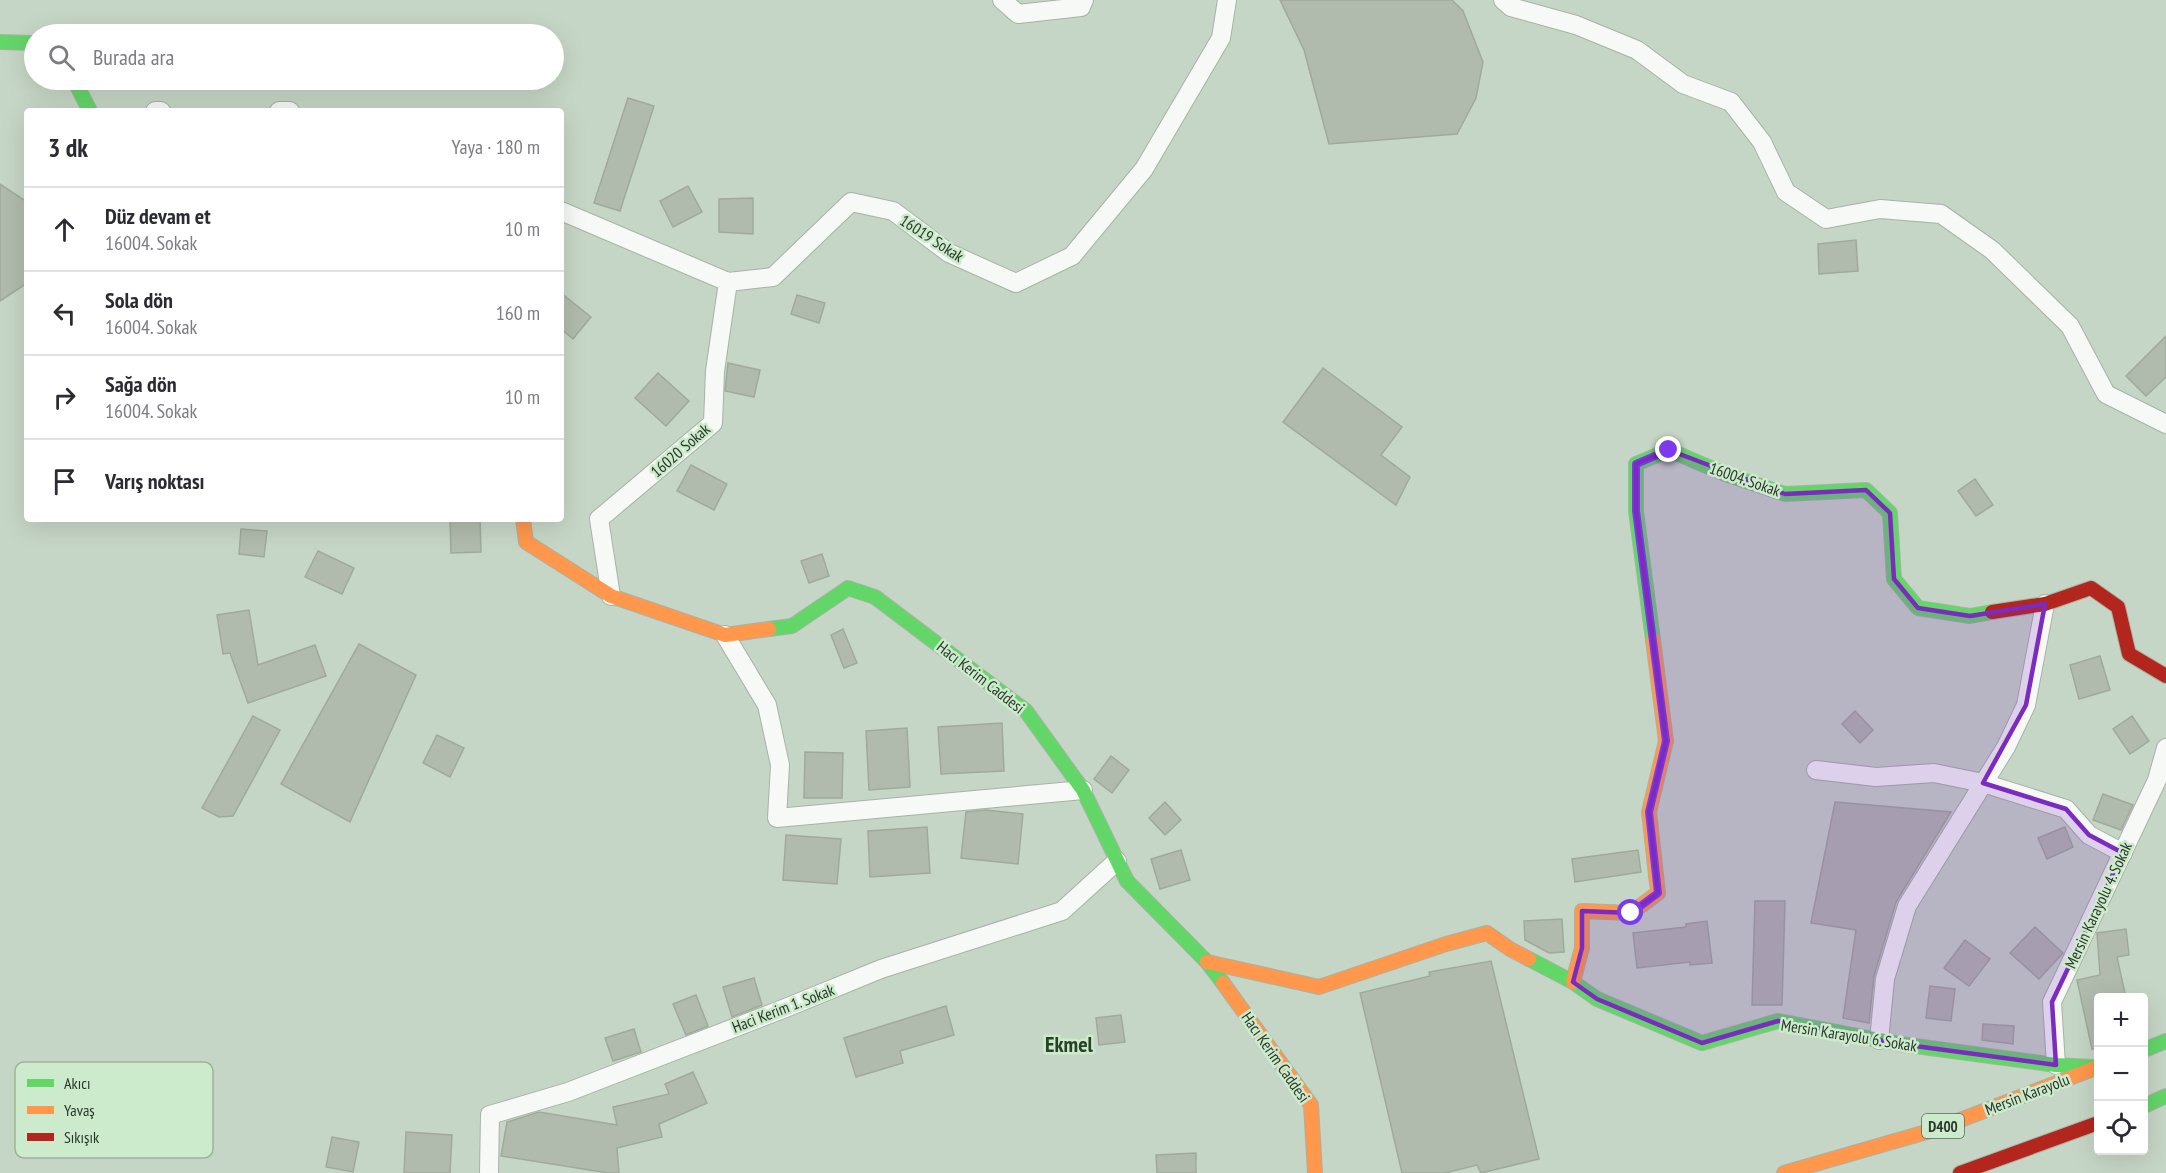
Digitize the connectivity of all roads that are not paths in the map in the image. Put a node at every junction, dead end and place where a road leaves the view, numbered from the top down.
1 (1002, 0) edge
2 (1084, 0) edge
3 (1227, 0) edge
4 (1503, 0) edge
5 (0, 42) edge
6 (24, 43) edge
7 (79, 90) edge
8 (88, 108) edge
9 (564, 212) edge
10 (728, 282) junction
11 (2166, 424) edge
12 (523, 522) edge
13 (611, 596) junction
14 (2045, 604) junction
15 (725, 635) junction
16 (2166, 676) edge
17 (2166, 748) edge
18 (1816, 770) dead end
19 (1983, 783) junction
20 (1083, 790) junction
21 (2123, 853) junction
22 (1117, 861) junction
23 (1207, 962) junction
24 (1573, 982) junction
25 (1879, 1040) junction
26 (2166, 1041) edge
27 (2148, 1048) edge
28 (2056, 1065) junction
29 (2094, 1067) edge
30 (2094, 1069) edge
31 (2166, 1096) edge
32 (2148, 1104) edge
33 (2094, 1124) edge
34 (489, 1173) edge
35 (1315, 1173) edge
36 (1784, 1173) edge
37 (1960, 1173) edge

1 - 2 street
3 - 10 street, 16019 Sokak
4 - 11 street
5 - 6 main road
7 - 8 main road
9 - 10 street, 16019 Sokak
10 - 13 street, 16020 Sokak
12 - 13 main road, Hacı Kerim Caddesi
13 - 15 main road, Hacı Kerim Caddesi
14 - 16 main road, 16004. Sokak
14 - 19 street
14 - 24 main road, 16004. Sokak
15 - 20 main road, Hacı Kerim Caddesi
15 - 20 street
17 - 21 street, Mersin Karayolu 4. Sokak
18 - 19 street
19 - 21 street
19 - 25 street
20 - 22 main road, Hacı Kerim Caddesi
21 - 28 street, Mersin Karayolu 4. Sokak
22 - 23 main road, Hacı Kerim Caddesi
22 - 34 street, Haci Kerim 1. Sokak
23 - 24 main road, Mersin Karayolu 6. Sokak
23 - 35 main road, Hacı Kerim Caddesi
24 - 25 main road, Mersin Karayolu 6. Sokak
25 - 28 main road, Mersin Karayolu 6. Sokak
26 - 27 main road
28 - 29 main road, Mersin Karayolu 6. Sokak
30 - 36 main road, Mersin Karayolu / D400
31 - 32 main road
33 - 37 main road

